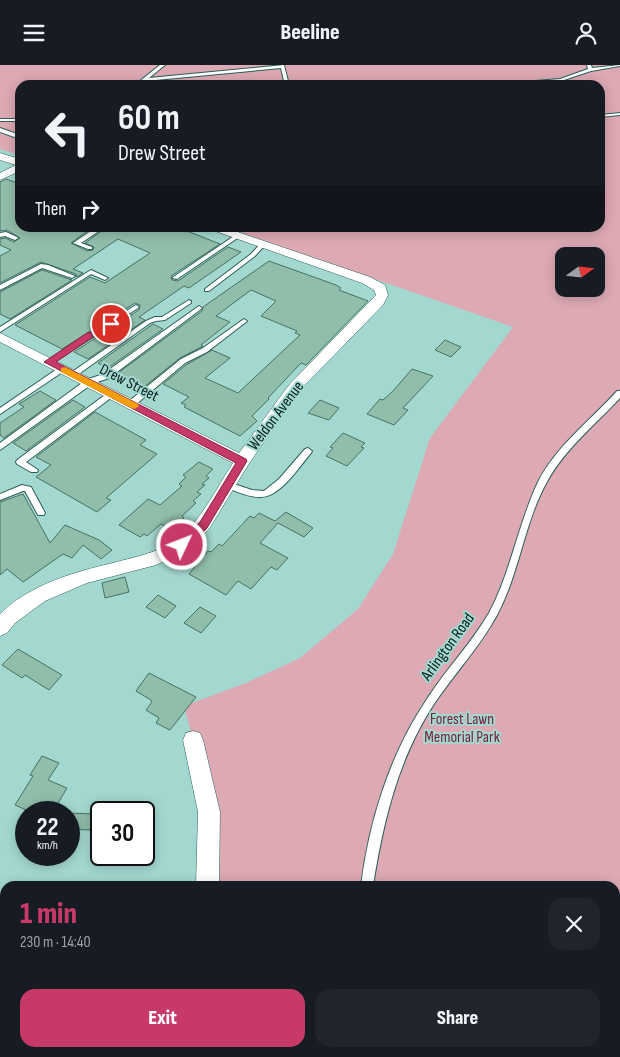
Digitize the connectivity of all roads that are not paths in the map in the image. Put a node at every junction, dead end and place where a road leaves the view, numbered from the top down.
1 (163, 65) edge
2 (620, 65) edge
3 (282, 66) edge
4 (589, 68) edge
5 (144, 80) joint
6 (286, 80) edge
7 (563, 80) edge
8 (620, 114) edge
9 (605, 116) edge
10 (15, 120) edge
11 (0, 121) edge
12 (0, 130) edge
13 (15, 135) edge
14 (0, 156) edge
15 (15, 161) edge
16 (15, 170) edge
17 (0, 177) edge
18 (94, 232) edge
19 (224, 232) edge
20 (0, 235) edge
21 (237, 237) junction
22 (16, 238) dead end
23 (262, 245) junction
24 (90, 248) dead end
25 (72, 276) dead end
26 (105, 278) dead end
27 (175, 278) dead end
28 (0, 288) edge
29 (207, 290) dead end
30 (189, 302) dead end
31 (136, 307) dead end
32 (199, 308) dead end
33 (244, 321) dead end
34 (0, 336) edge
35 (49, 362) junction
36 (68, 371) junction
37 (89, 382) junction
38 (620, 393) edge
39 (112, 394) junction
40 (131, 404) junction
41 (0, 412) edge
42 (0, 447) edge
43 (308, 451) dead end
44 (242, 461) junction
45 (34, 470) dead end
46 (228, 485) junction
47 (0, 497) edge
48 (41, 513) dead end
49 (0, 628) edge
50 (193, 740) dead end
51 (208, 881) edge
52 (368, 881) edge

1 - 5 lane
2 - 4 lane
3 - 5 lane
3 - 6 lane
4 - 7 lane
8 - 9 lane
10 - 11 lane
12 - 13 lane
14 - 15 street
16 - 17 street
18 - 24 lane
19 - 21 street
20 - 22 lane
21 - 23 street
21 - 27 lane
23 - 29 lane
23 - 44 street, Weldon Avenue
25 - 28 lane
26 - 34 lane
30 - 36 lane
31 - 35 lane
32 - 37 lane
33 - 40 lane
34 - 35 street, Drew Street
35 - 36 street, Drew Street
36 - 37 street, Drew Street
36 - 41 lane
37 - 39 street, Drew Street
37 - 42 lane
38 - 52 lane, Arlington Road
39 - 40 street, Drew Street
39 - 45 lane
40 - 44 street, Drew Street
43 - 46 lane
44 - 46 street, Weldon Avenue
46 - 49 street, Weldon Avenue
47 - 48 lane
50 - 51 street

